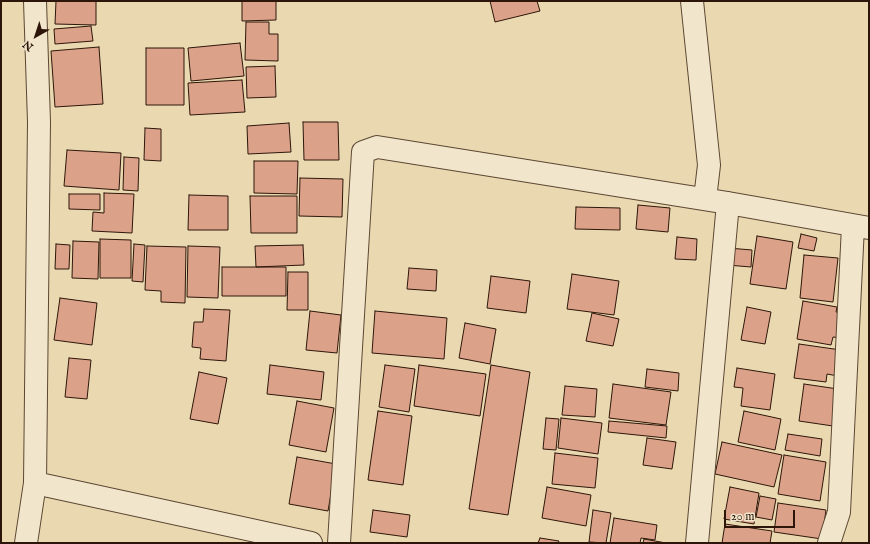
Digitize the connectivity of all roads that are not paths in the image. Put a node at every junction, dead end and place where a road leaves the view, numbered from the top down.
1 (35, 1) edge
2 (692, 1) edge
3 (705, 199) junction
4 (728, 203) junction
5 (861, 227) edge
6 (35, 483) junction
7 (26, 543) edge
8 (311, 543) edge
9 (339, 543) edge
10 (697, 543) edge
11 (830, 543) edge

1 - 6 street
2 - 3 street
3 - 4 street
3 - 9 street
4 - 5 street
4 - 10 street
5 - 11 street
6 - 7 street
6 - 8 street

